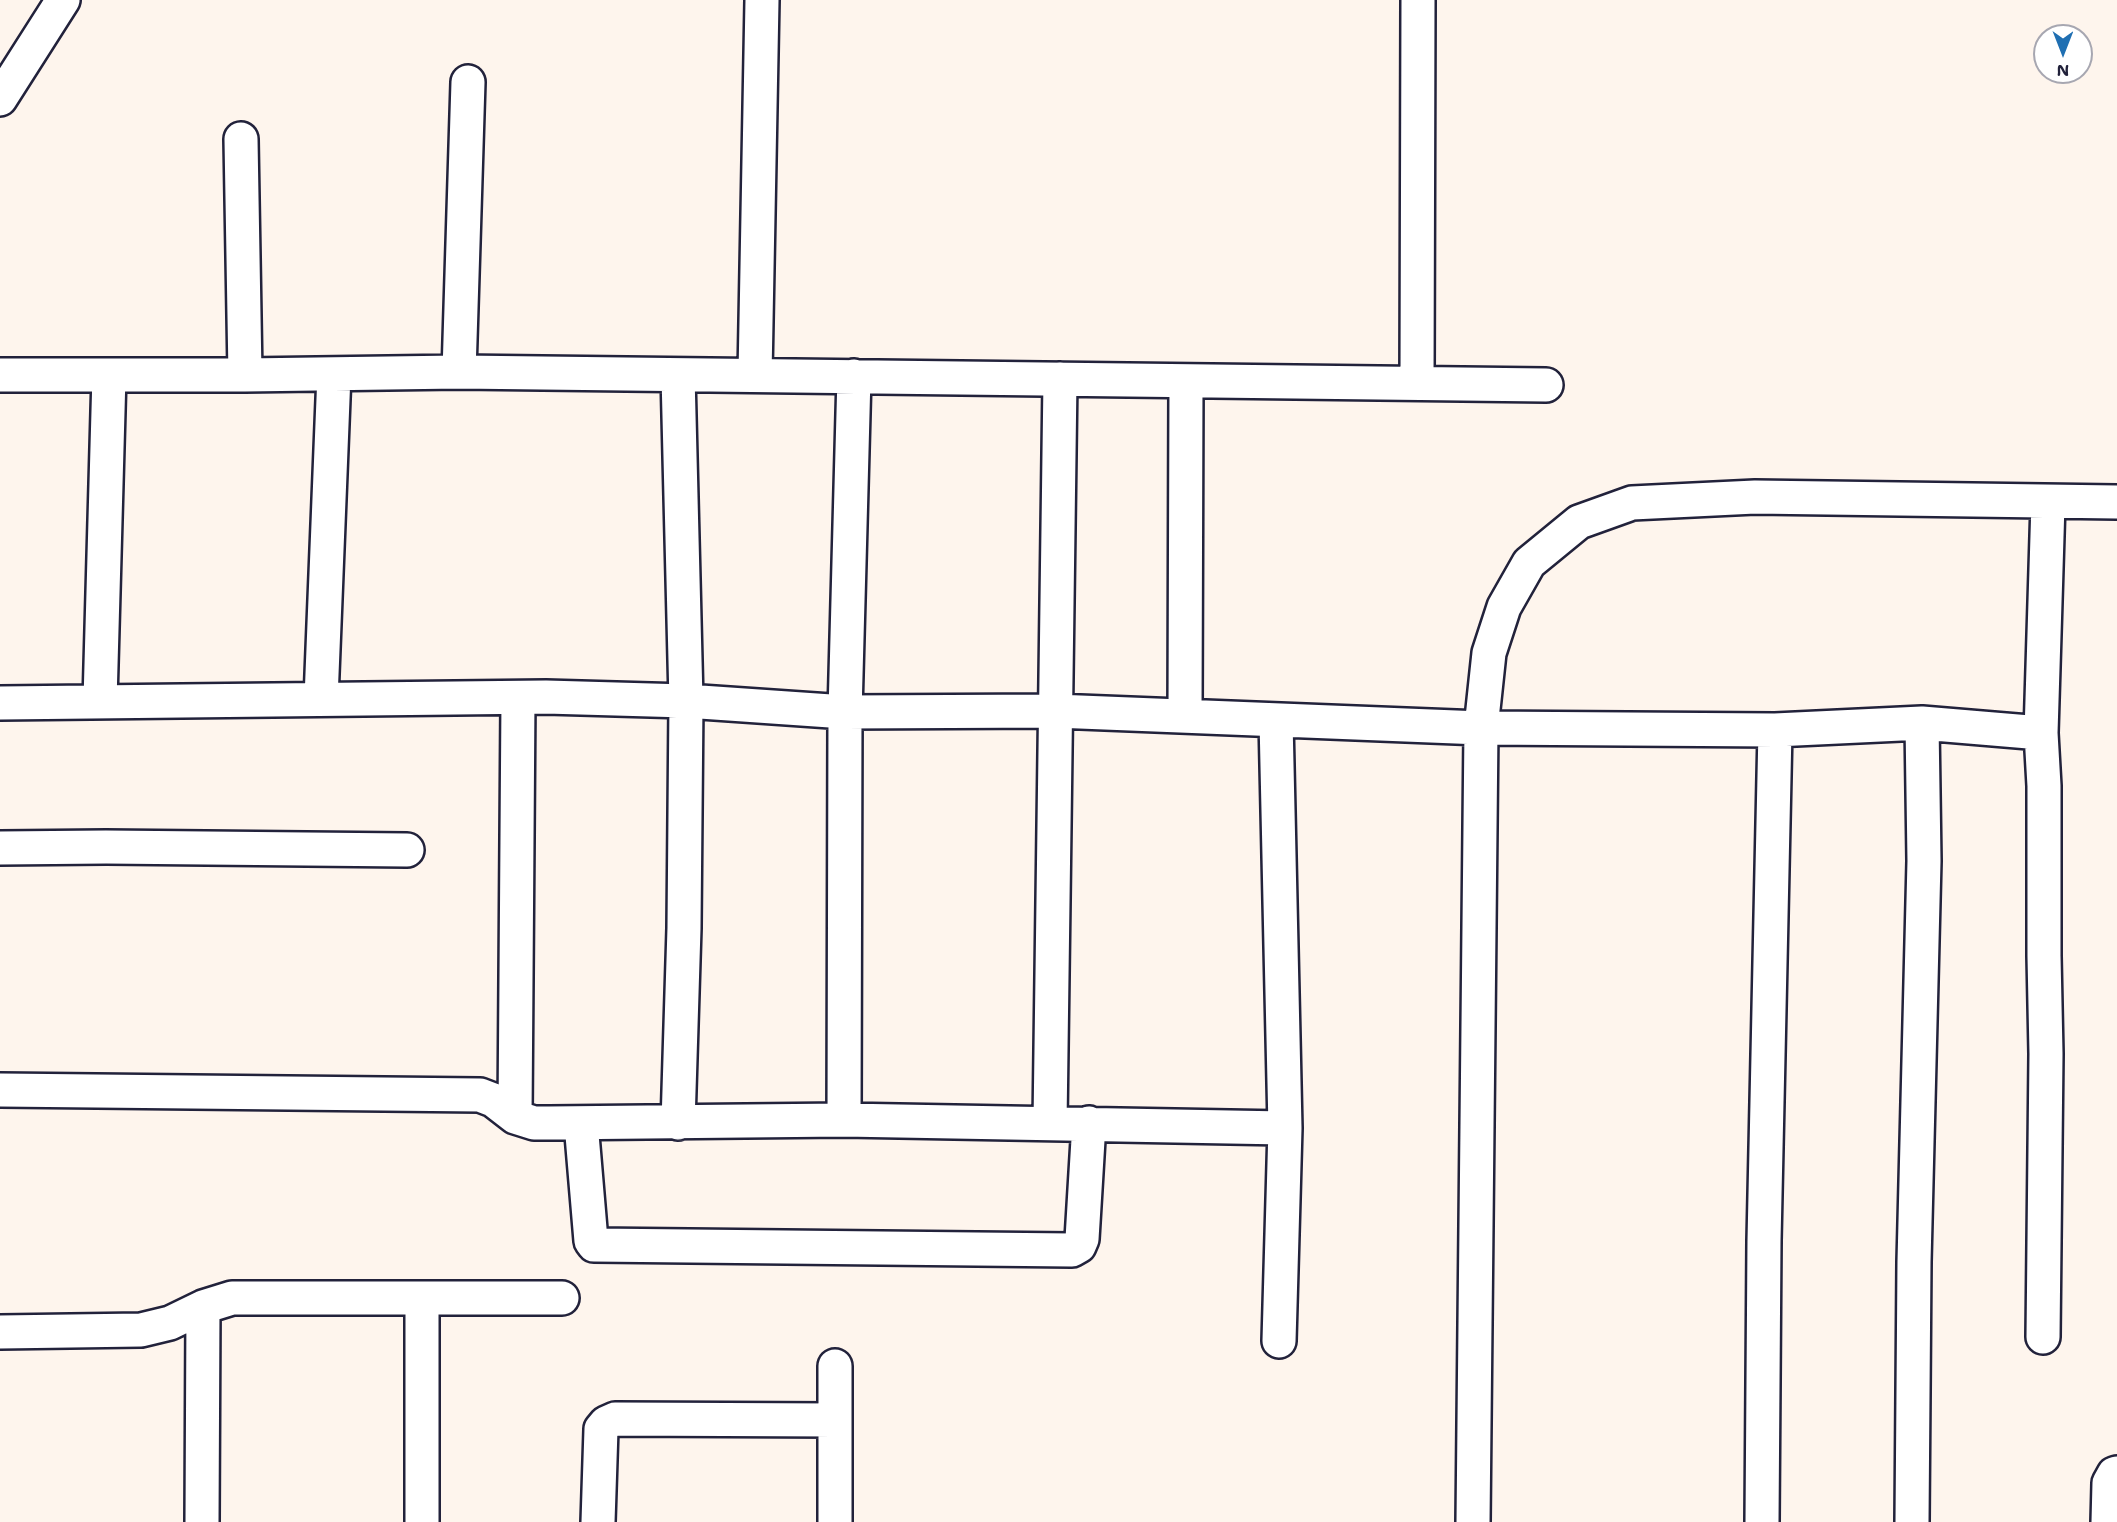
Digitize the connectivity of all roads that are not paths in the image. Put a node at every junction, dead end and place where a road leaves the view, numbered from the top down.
1 (63, 0) edge
2 (762, 0) edge
3 (1418, 0) edge
4 (468, 82) dead end
5 (0, 99) edge
6 (241, 140) dead end
7 (459, 372) junction
8 (334, 374) junction
9 (0, 375) edge
10 (109, 375) junction
11 (245, 375) junction
12 (678, 375) junction
13 (755, 375) junction
14 (854, 376) junction
15 (1060, 380) junction
16 (1186, 381) junction
17 (1417, 383) junction
18 (1546, 385) dead end
19 (2117, 502) edge
20 (2049, 503) junction
21 (518, 698) junction
22 (321, 699) junction
23 (100, 701) junction
24 (686, 701) junction
25 (0, 703) edge
26 (1055, 711) junction
27 (845, 712) junction
28 (1185, 715) junction
29 (1276, 720) junction
30 (1922, 723) junction
31 (1481, 728) junction
32 (1775, 730) junction
33 (2041, 733) junction
34 (0, 848) edge
35 (406, 850) dead end
36 (0, 1090) edge
37 (515, 1117) junction
38 (844, 1120) junction
39 (582, 1123) junction
40 (678, 1123) junction
41 (1050, 1123) junction
42 (1089, 1123) junction
43 (1285, 1128) junction
44 (422, 1298) junction
45 (562, 1298) dead end
46 (202, 1306) junction
47 (0, 1332) edge
48 (2043, 1337) dead end
49 (1279, 1341) dead end
50 (835, 1366) dead end
51 (835, 1420) junction
52 (2117, 1473) edge
53 (202, 1522) edge
54 (422, 1522) edge
55 (598, 1522) edge
56 (835, 1522) edge
57 (1473, 1522) edge
58 (1762, 1522) edge
59 (1912, 1522) edge
60 (2108, 1522) edge

1 - 5 street
2 - 13 street
3 - 17 street
4 - 7 street
6 - 11 street
7 - 8 street
7 - 12 street
8 - 11 street
8 - 22 street
9 - 10 street
10 - 11 street
10 - 23 street
12 - 13 street
12 - 24 street
13 - 14 street
14 - 15 street
14 - 27 street
15 - 16 street
15 - 26 street
16 - 17 street
16 - 28 street
17 - 18 street
19 - 20 street
20 - 31 street
20 - 33 street
21 - 22 street
21 - 24 street
21 - 37 street
22 - 23 street
23 - 25 street
24 - 27 street
24 - 40 street
26 - 27 street
26 - 28 street
26 - 41 street
27 - 38 street
28 - 29 street
29 - 31 street
29 - 43 street
30 - 32 street
30 - 33 street
30 - 59 street
31 - 32 street
31 - 57 street
32 - 58 street
33 - 48 street
34 - 35 street
36 - 37 street
37 - 39 street
38 - 40 street
38 - 41 street
39 - 40 street
39 - 42 street
41 - 42 street
42 - 43 street
43 - 49 street
44 - 45 street
44 - 46 street
44 - 54 street
46 - 47 street
46 - 53 street
50 - 51 street
51 - 55 street
51 - 56 street
52 - 60 street

